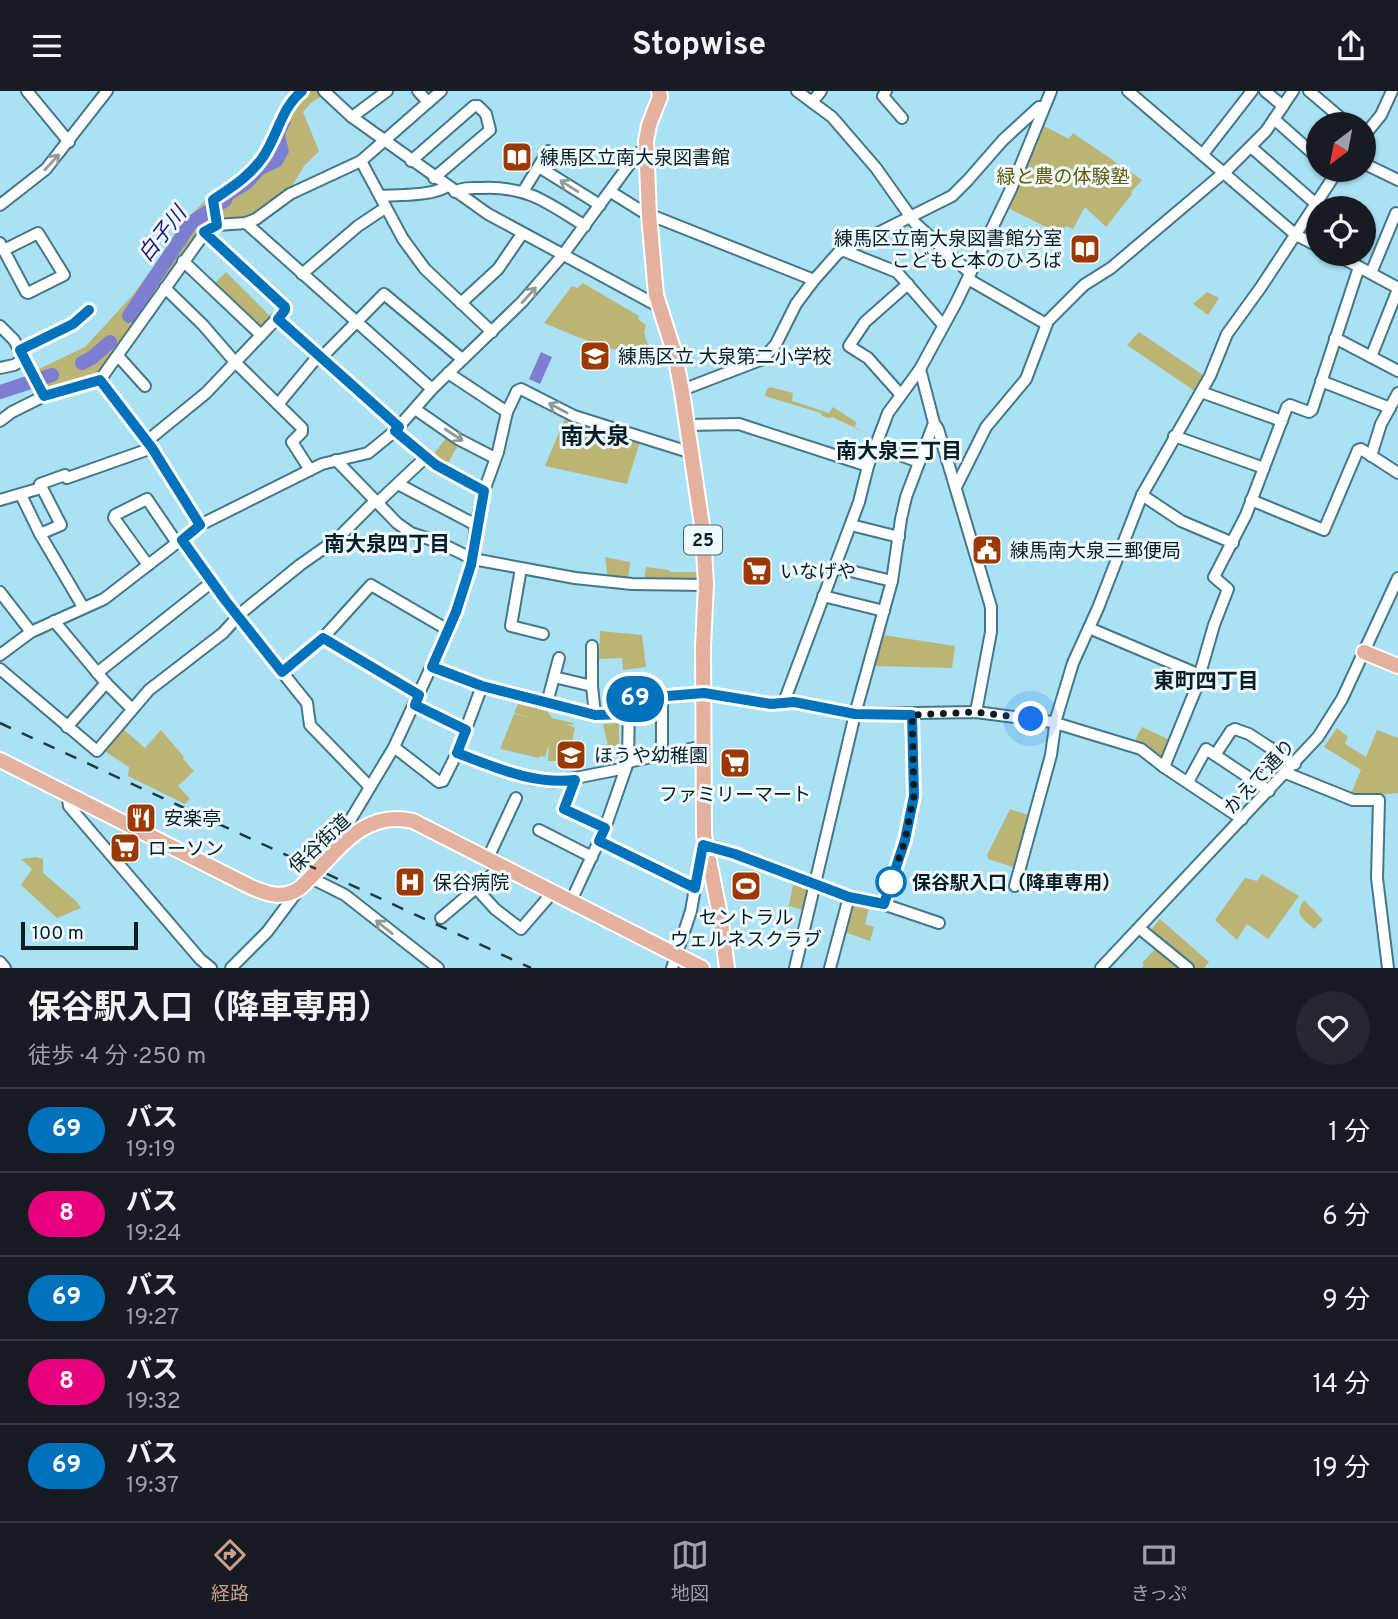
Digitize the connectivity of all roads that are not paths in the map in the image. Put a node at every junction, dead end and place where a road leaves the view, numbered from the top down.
1 (27, 91) edge
2 (107, 91) edge
3 (302, 91) edge
4 (324, 91) edge
5 (387, 91) edge
6 (418, 91) edge
7 (441, 91) edge
8 (797, 91) edge
9 (821, 91) edge
10 (886, 91) edge
11 (1051, 91) edge
12 (1128, 91) edge
13 (1252, 91) edge
14 (1265, 91) edge
15 (1293, 91) edge
16 (1309, 91) edge
17 (1392, 91) edge
18 (660, 93) edge
19 (428, 102) junction
20 (812, 102) junction
21 (1283, 106) junction
22 (1044, 107) junction
23 (1334, 112) edge
24 (352, 117) junction
25 (902, 118) dead end
26 (1274, 119) junction
27 (1376, 121) edge
28 (69, 142) junction
29 (385, 142) junction
30 (1251, 147) junction
31 (1306, 147) edge
32 (646, 148) junction
33 (548, 151) dead end
34 (1203, 154) junction
35 (361, 161) junction
36 (411, 161) junction
37 (538, 167) junction
38 (1376, 169) edge
39 (1224, 173) junction
40 (434, 178) junction
41 (1398, 180) edge
42 (451, 189) junction
43 (524, 190) junction
44 (611, 192) junction
45 (380, 196) junction
46 (1306, 196) edge
47 (0, 205) edge
48 (600, 205) junction
49 (385, 208) junction
50 (649, 215) junction
51 (911, 217) junction
52 (1396, 218) edge
53 (1306, 219) edge
54 (246, 223) junction
55 (217, 225) junction
56 (585, 226) junction
57 (204, 232) junction
58 (522, 234) junction
59 (1296, 235) junction
60 (1306, 240) edge
61 (2, 247) edge
62 (842, 250) junction
63 (562, 256) junction
64 (184, 261) junction
65 (1359, 267) joint
66 (1371, 273) junction
67 (302, 274) junction
68 (969, 276) junction
69 (814, 280) junction
70 (908, 284) junction
71 (165, 288) junction
72 (1398, 289) edge
73 (461, 303) junction
74 (658, 306) junction
75 (89, 310) dead end
76 (278, 319) junction
77 (356, 321) junction
78 (1046, 324) junction
79 (943, 325) junction
80 (0, 326) edge
81 (492, 332) junction
82 (261, 335) junction
83 (1335, 338) junction
84 (22, 355) junction
85 (118, 356) junction
86 (320, 357) junction
87 (1371, 357) junction
88 (462, 359) junction
89 (235, 362) junction
90 (0, 368) edge
91 (920, 369) junction
92 (1398, 370) edge
93 (448, 373) junction
94 (100, 380) junction
95 (1321, 381) junction
96 (681, 384) junction
97 (145, 386) dead end
98 (432, 389) junction
99 (1201, 391) junction
100 (1398, 393) edge
101 (901, 395) junction
102 (44, 396) junction
103 (279, 403) junction
104 (1390, 408) junction
105 (415, 409) junction
106 (507, 412) junction
107 (0, 421) edge
108 (1282, 421) junction
109 (934, 423) junction
110 (688, 425) junction
111 (397, 429) junction
112 (1174, 436) junction
113 (149, 444) junction
114 (876, 446) junction
115 (692, 453) junction
116 (1371, 456) junction
117 (426, 457) junction
118 (495, 458) junction
119 (336, 460) junction
120 (919, 462) junction
121 (868, 466) junction
122 (1264, 467) junction
123 (310, 470) junction
124 (1398, 474) edge
125 (398, 484) junction
126 (956, 487) junction
127 (41, 488) junction
128 (484, 491) junction
129 (21, 495) junction
130 (1142, 495) junction
131 (0, 500) edge
132 (1251, 500) junction
133 (376, 502) junction
134 (200, 525) junction
135 (476, 525) junction
136 (851, 525) junction
137 (40, 534) junction
138 (899, 537) junction
139 (180, 541) junction
140 (1233, 543) junction
141 (472, 559) junction
142 (148, 565) junction
143 (834, 567) junction
144 (521, 568) junction
145 (1398, 577) edge
146 (892, 581) junction
147 (212, 582) junction
148 (706, 585) junction
149 (0, 592) edge
150 (823, 596) junction
151 (83, 607) junction
152 (884, 611) junction
153 (238, 617) junction
154 (54, 621) junction
155 (1089, 628) junction
156 (448, 630) junction
157 (31, 632) junction
158 (543, 634) dead end
159 (323, 638) junction
160 (593, 646) dead end
161 (1364, 652) junction
162 (0, 655) edge
163 (559, 658) dead end
164 (1398, 666) edge
165 (432, 667) junction
166 (0, 669) edge
167 (282, 672) junction
168 (97, 673) junction
169 (1200, 675) junction
170 (554, 677) junction
171 (106, 683) junction
172 (482, 686) junction
173 (592, 686) junction
174 (704, 693) junction
175 (662, 697) junction
176 (417, 700) junction
177 (784, 702) junction
178 (547, 703) junction
179 (132, 709) junction
180 (976, 712) junction
181 (628, 714) junction
182 (855, 714) junction
183 (595, 715) junction
184 (912, 715) junction
185 (1056, 724) junction
186 (66, 727) junction
187 (466, 730) junction
188 (394, 747) junction
189 (704, 747) junction
190 (457, 753) junction
191 (1215, 755) junction
192 (662, 756) junction
193 (0, 760) edge
194 (1295, 764) junction
195 (627, 765) junction
196 (1164, 767) junction
197 (1286, 773) junction
198 (575, 780) junction
199 (1188, 782) junction
200 (369, 786) junction
201 (1269, 791) junction
202 (67, 793) junction
203 (516, 798) dead end
204 (1242, 819) junction
205 (605, 828) junction
206 (539, 831) dead end
207 (349, 836) junction
208 (599, 841) junction
209 (705, 842) junction
210 (592, 857) junction
211 (488, 858) junction
212 (502, 866) junction
213 (305, 883) junction
214 (816, 885) junction
215 (1015, 886) dead end
216 (476, 888) junction
217 (695, 888) junction
218 (553, 893) junction
219 (849, 897) junction
220 (571, 901) junction
221 (884, 904) junction
222 (440, 918) dead end
223 (939, 923) dead end
224 (1139, 928) junction
225 (0, 962) edge
226 (674, 962) edge
227 (5, 968) edge
228 (211, 968) edge
229 (231, 968) edge
230 (438, 968) edge
231 (702, 968) edge
232 (727, 968) edge
233 (795, 968) edge
234 (830, 968) edge
235 (1101, 968) edge
236 (1188, 968) edge
237 (1388, 968) edge

1 - 28 street
2 - 28 street
3 - 55 street
4 - 24 street
5 - 24 street
6 - 19 street
7 - 19 street
8 - 20 street
9 - 20 street
10 - 25 street
11 - 22 street
12 - 34 street
13 - 34 street
14 - 21 street
15 - 21 street
16 - 23 street
17 - 27 street
18 - 32 main road, 25
19 - 29 street
20 - 51 street
21 - 26 street
22 - 51 street
22 - 68 street
24 - 29 street
26 - 30 street
26 - 31 street
47 -> 28 street
29 - 35 street
29 - 36 street
30 - 39 street
30 - 46 street
32 - 44 street
32 - 50 main road, 25
33 - 37 street
34 - 39 street
35 - 45 street
35 - 54 street
36 - 40 street
36 - 40 street
37 - 43 street
48 -> 37 street
38 - 41 street
39 - 59 street
39 - 78 street
40 - 42 street
42 - 43 street
42 - 45 street
42 - 58 street
43 - 56 street
44 - 48 street
44 - 50 street
45 - 49 street
48 - 56 street
49 - 67 street
49 - 73 street
50 - 69 street
50 - 74 main road, 25
51 - 62 street
51 - 68 street
52 - 66 street
53 - 59 street
54 - 55 street
54 - 67 street
55 - 57 street
56 - 63 street
57 - 64 street
57 - 76 street
58 - 63 street
58 - 73 street
59 - 60 street
59 - 99 street
61 - 61 street
62 - 69 street
62 - 70 street
63 - 74 street
81 -> 63 street
64 - 71 street
64 - 82 street
65 - 66 street
65 - 83 street
66 - 72 street
67 - 77 street
68 - 78 street
68 - 79 street
69 - 96 street
70 - 79 street
70 - 101 street
71 - 85 street
71 - 89 street
72 - 87 street
73 - 81 street
74 - 96 main road, 25
75 - 84 street
76 - 82 street
76 - 86 street
77 - 86 street
77 - 88 street
77 - 98 street
78 - 126 street
79 - 91 street
80 - 84 street
81 - 88 street
82 - 89 street
83 - 87 street
83 - 95 street
84 - 90 street
84 - 102 street
85 - 94 street
85 - 97 street
86 - 103 street
86 - 111 street
87 - 92 street
88 - 93 street
89 - 103 street
89 - 113 street
91 - 101 street
91 - 109 street
93 - 98 street
93 - 106 street
94 - 102 street
94 - 113 street
95 - 104 street
95 - 108 street
96 - 110 main road, 25
98 - 105 street
99 - 108 street
99 - 112 street
100 - 104 street
101 - 114 street
102 - 107 street
103 - 123 street
104 - 116 street
105 - 111 street
105 -> 118 street
115 -> 106 street
106 - 118 street
108 - 122 street
109 - 120 street
109 - 126 street
110 - 115 main road, 25
110 - 121 street
111 - 117 street
111 - 119 street
112 - 122 street
112 - 130 street
113 - 127 street
113 - 134 street
114 - 120 street
114 - 121 street
115 - 148 main road, 25
116 - 124 street
116 - 132 street
117 - 125 street
117 - 128 street
118 - 128 street
119 - 123 street
119 - 133 street
120 - 138 street
121 - 136 street
122 - 132 street
123 - 134 street
125 - 133 street
125 - 135 street
126 - 180 street
127 - 129 street
127 - 137 street
128 - 135 street
129 - 131 street
129 - 137 street
130 - 140 street
130 - 155 street
132 - 140 street
133 - 141 street
133 - 153 street
134 - 139 street
135 - 141 street
136 - 138 street
136 - 143 street
137 - 151 street
138 - 146 street
139 - 142 street
139 - 142 street
139 - 147 street
140 - 169 street
141 - 144 street
141 - 156 street
142 - 151 street
143 - 146 street
143 - 150 street
144 - 148 street
144 - 158 street
145 - 161 street, かえで通り
146 - 152 street
147 - 153 street
147 - 168 street
148 - 174 main road, 25
149 - 157 street
150 - 152 street
150 - 177 street
151 - 154 street
152 - 182 street
153 - 167 street
153 - 179 street
154 - 157 street
154 - 168 street
155 - 169 street
155 - 185 street
156 - 159 street
156 - 165 street
157 - 162 street
159 - 167 street
159 - 176 street
160 - 173 street
161 - 164 main road
161 - 194 street, かえで通り
163 - 170 street
165 - 172 street
165 - 176 street
166 - 186 street
167 - 200 street
168 - 171 street
169 - 196 street
170 - 173 street
170 - 178 street
171 - 179 street
171 - 186 street
172 - 178 street
172 - 187 street
173 - 183 street
174 - 175 street
174 - 177 street
174 - 189 main road, 25
175 - 181 street
175 - 192 street
176 - 187 street
176 - 188 street
177 - 182 street
178 - 183 street
179 - 186 street
180 - 184 street
180 - 185 street
181 - 183 street
181 - 195 street
182 - 184 street
182 - 214 street
184 - 221 street
185 - 196 street
185 - 215 street
187 - 190 street
188 - 190 street
188 - 200 street
189 - 192 street
189 - 209 main road, 25
190 - 198 street
191 - 194 street
191 - 199 street
191 - 201 street
192 - 195 street
193 - 202 main road, 保谷街道
194 - 197 street, かえで通り
195 - 198 street
195 - 205 street
196 - 199 street
197 - 201 street, かえで通り
197 - 237 street
198 - 205 street
199 - 204 street
200 - 207 street
201 - 204 street, かえで通り
202 - 213 main road, 保谷街道
202 - 228 street
203 - 211 street
204 - 224 street, かえで通り
205 - 208 street
206 - 210 street
207 - 211 main road, 保谷街道
207 - 213 main road, 保谷街道
208 - 210 street
208 - 217 street
209 - 214 street
209 - 217 street
209 - 232 main road, 25
210 - 220 street
211 - 212 main road, 保谷街道
212 - 216 street
212 - 218 main road, 保谷街道
213 - 229 street
230 -> 213 street
214 - 219 street
214 - 233 street
216 - 218 street
216 - 222 street
217 - 226 street
218 - 220 main road, 保谷街道
219 - 221 street
219 - 234 street
220 - 226 main road, 保谷街道
221 - 223 street
224 - 235 street, かえで通り
224 - 236 street
225 - 227 street
226 - 231 main road, 保谷街道

